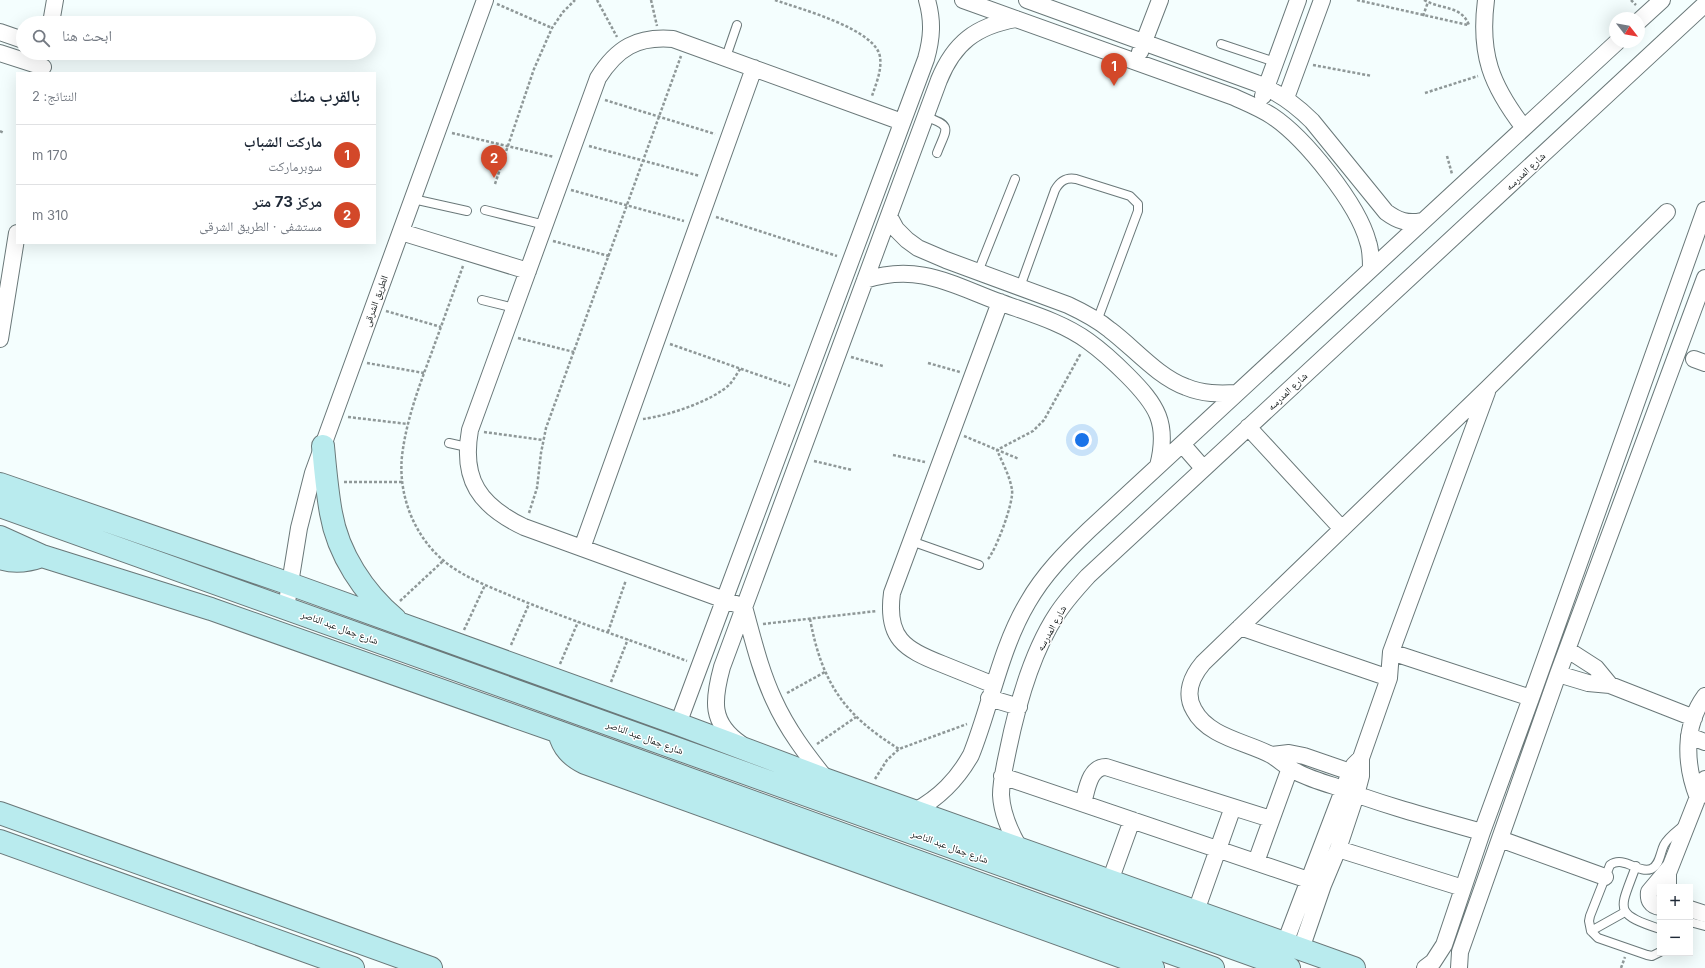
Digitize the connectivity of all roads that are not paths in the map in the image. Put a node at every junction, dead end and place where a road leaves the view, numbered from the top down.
1 (55, 0) edge
2 (928, 0) edge
3 (963, 0) edge
4 (1027, 0) edge
5 (1160, 0) edge
6 (1298, 0) edge
7 (1322, 0) edge
8 (1486, 0) edge
9 (1662, 0) edge
10 (490, 2) edge
11 (1702, 11) edge
12 (52, 16) edge
13 (1645, 16) edge
14 (1016, 19) junction
15 (737, 25) dead end
16 (0, 32) edge
17 (16, 38) edge
18 (1144, 42) junction
19 (1221, 44) dead end
20 (1610, 48) edge
21 (0, 53) edge
22 (16, 57) edge
23 (726, 57) junction
24 (28, 60) edge
25 (1136, 62) junction
26 (1275, 62) junction
27 (44, 64) edge
28 (754, 68) junction
29 (920, 73) junction
30 (939, 80) junction
31 (1266, 87) junction
32 (1286, 98) junction
33 (1259, 108) junction
34 (926, 116) junction
35 (902, 122) junction
36 (1524, 128) junction
37 (937, 153) dead end
38 (1015, 178) dead end
39 (413, 199) junction
40 (485, 210) dead end
41 (1705, 210) edge
42 (467, 211) dead end
43 (1668, 212) dead end
44 (889, 216) junction
45 (1422, 221) junction
46 (543, 231) junction
47 (401, 232) junction
48 (16, 239) edge
49 (1371, 269) junction
50 (528, 271) junction
51 (978, 272) junction
52 (1705, 278) edge
53 (865, 280) junction
54 (1020, 287) junction
55 (482, 300) dead end
56 (1000, 302) junction
57 (515, 308) junction
58 (1097, 320) junction
59 (0, 339) edge
60 (1653, 358) junction
61 (1673, 365) junction
62 (1488, 388) junction
63 (1237, 393) junction
64 (1248, 427) junction
65 (449, 443) dead end
66 (1182, 444) junction
67 (323, 446) junction
68 (467, 447) junction
69 (1158, 466) junction
70 (1203, 468) junction
71 (0, 484) edge
72 (0, 506) edge
73 (42, 521) junction
74 (1342, 528) junction
75 (0, 538) edge
76 (911, 541) junction
77 (582, 548) junction
78 (42, 556) junction
79 (0, 558) edge
80 (226, 562) junction
81 (979, 565) road end
82 (209, 580) junction
83 (290, 584) junction
84 (724, 600) junction
85 (744, 607) junction
86 (286, 608) junction
87 (395, 619) junction
88 (1240, 627) junction
89 (1568, 650) junction
90 (1391, 652) junction
91 (444, 664) junction
92 (1558, 674) junction
93 (1389, 678) junction
94 (1610, 685) junction
95 (443, 691) junction
96 (992, 691) junction
97 (1705, 696) edge
98 (1532, 698) junction
99 (1019, 707) junction
100 (1694, 718) junction
101 (678, 724) junction
102 (1689, 736) junction
103 (1705, 742) edge
104 (753, 752) junction
105 (1272, 755) junction
106 (1290, 768) junction
107 (1355, 774) junction
108 (1002, 776) junction
109 (1705, 778) edge
110 (827, 780) junction
111 (1349, 793) junction
112 (1698, 798) junction
113 (1082, 803) junction
114 (1233, 807) junction
115 (915, 811) junction
116 (0, 813) edge
117 (1271, 819) junction
118 (1132, 820) junction
119 (1688, 822) junction
120 (1482, 832) junction
121 (1500, 839) junction
122 (0, 842) edge
123 (1020, 849) junction
124 (1218, 849) junction
125 (1338, 849) junction
126 (885, 860) junction
127 (1256, 862) junction
128 (1671, 865) junction
129 (1636, 866) junction
130 (1605, 877) junction
131 (1308, 879) junction
132 (1110, 881) junction
133 (1668, 884) edge
134 (1323, 885) junction
135 (1463, 888) junction
136 (1657, 907) edge
137 (1693, 910) edge
138 (1196, 912) junction
139 (1625, 912) junction
140 (1705, 914) edge
141 (1693, 923) edge
142 (1705, 926) edge
143 (1657, 929) edge
144 (1448, 930) junction
145 (1591, 931) junction
146 (333, 933) junction
147 (1466, 934) junction
148 (1293, 946) junction
149 (1657, 954) edge
150 (324, 958) junction
151 (1186, 963) edge
152 (352, 968) edge
153 (431, 968) edge
154 (1153, 968) edge
155 (1213, 968) edge
156 (1289, 968) edge
157 (1354, 968) edge
158 (1425, 968) edge
159 (1459, 968) edge

1 - 12 street
2 - 29 street
3 - 14 street
4 - 18 street
5 - 18 street
6 - 26 street
7 - 32 street
8 - 36 street
9 - 13 street
10 - 39 street, الطريق الشرقى
11 - 64 street, شارع المدرسه
14 - 25 street
14 - 30 street
15 - 23 lane
16 - 17 street
18 - 25 street
18 - 31 street
19 - 26 lane
20 - 36 street
21 - 22 street
23 - 28 street
23 - 46 street
24 - 27 street
25 - 33 street
26 - 31 street
28 - 35 street
28 - 77 street
29 - 30 street
29 - 35 street
30 - 34 street
31 - 32 street
31 - 33 street
32 - 45 street
33 - 49 street
34 - 37 lane
34 - 44 street
35 - 84 street
36 - 45 street
38 - 51 lane
39 - 42 lane
39 - 47 street, الطريق الشرقى
40 - 46 lane
41 - 60 street
43 - 62 street
44 - 51 street
44 - 53 street
45 - 49 street
46 - 50 street
47 - 50 street
47 - 67 street, الطريق الشرقى
48 - 59 street
49 - 63 street
50 - 57 street
51 - 54 street
52 - 61 street
53 - 56 street
53 - 85 street
54 - 58 street
54 - 58 lane
55 - 57 lane
56 - 69 street
56 - 76 street
57 - 68 street
58 - 63 street
60 - 61 street
60 - 98 street
61 - 89 street
62 - 74 street
62 - 90 street
63 - 66 street
64 - 70 street, شارع المدرسه
64 - 74 street
65 - 68 lane
66 - 69 street
66 - 70 street
67 - 83 street, الطريق الشرقى
67 - 87 main road
68 - 77 street
69 - 96 street
70 - 99 street, شارع المدرسه
71 - 80 main road
72 - 73 main road, شارع جمال عبد الناصر
73 - 78 main road
73 - 82 main road, شارع جمال عبد الناصر
74 - 88 street
75 - 78 main road
76 - 81 lane
76 - 96 street
77 - 84 street
78 - 79 main road
78 - 95 main road
80 - 82 street
80 - 83 main road
82 - 86 main road, شارع جمال عبد الناصر
83 - 86 street, الطريق الشرقى
83 - 87 main road
84 - 85 street
84 - 101 street
85 - 104 street
85 - 110 street
86 - 91 main road, شارع جمال عبد الناصر
87 - 101 main road
88 - 93 street
88 - 105 street
89 - 92 street
89 - 94 street
90 - 93 street
90 - 98 street
91 - 95 main road
91 - 156 main road, شارع جمال عبد الناصر
92 - 94 street
92 - 121 street
93 - 107 street
94 - 100 street
95 - 126 main road
96 - 99 street
96 - 115 street
97 - 100 street
98 - 120 street
99 - 108 street, شارع المدرسه
100 - 102 street
101 - 104 main road
102 - 103 street
102 - 112 street
104 - 110 main road
105 - 106 street
105 - 107 street
106 - 111 street
106 - 117 street
107 - 111 street
108 - 113 street
108 - 123 street, شارع المدرسه
109 - 112 street
110 - 115 main road
111 - 120 street
111 - 125 street
111 - 131 street
112 - 119 street
113 - 114 street
113 - 118 street
114 - 117 street
114 - 124 street
115 - 123 main road
116 - 146 main road
117 - 127 street
118 - 124 street
118 - 132 street
119 - 128 street
119 - 129 lane
120 - 135 street
121 - 130 street
121 - 147 street
122 - 150 main road
123 - 132 main road
124 - 127 street
124 - 138 street
125 - 134 street
125 - 135 street
126 - 151 main road
126 - 154 main road
127 - 131 street
128 - 133 street
128 - 136 street
129 - 130 lane
129 - 139 lane
130 - 145 lane
131 - 134 street
131 - 148 street
132 - 138 main road
134 - 148 street
135 - 144 street
137 - 140 street
138 - 148 main road
139 - 143 lane
139 - 145 lane
141 - 142 lane
144 - 147 street
144 - 158 street
145 - 149 lane
146 - 150 main road
146 - 153 main road
147 - 159 street
148 - 157 main road
150 - 152 main road
151 - 155 main road

